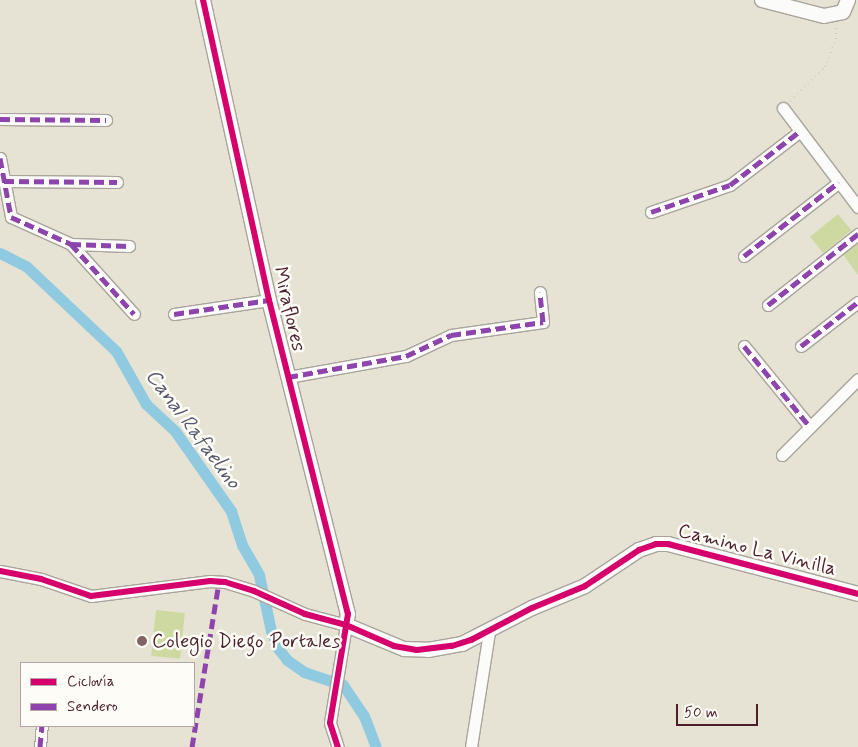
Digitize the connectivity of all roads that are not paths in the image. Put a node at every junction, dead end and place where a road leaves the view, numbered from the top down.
1 (203, 0) edge
2 (762, 0) edge
3 (848, 0) edge
4 (783, 108) road end
5 (0, 119) edge
6 (106, 120) dead end
7 (800, 131) junction
8 (0, 158) edge
9 (4, 181) junction
10 (117, 182) dead end
11 (838, 182) junction
12 (858, 207) edge
13 (651, 212) dead end
14 (858, 234) edge
15 (70, 244) junction
16 (129, 246) dead end
17 (744, 256) dead end
18 (540, 292) dead end
19 (270, 300) junction
20 (858, 302) edge
21 (768, 305) dead end
22 (134, 314) dead end
23 (174, 314) dead end
24 (744, 346) dead end
25 (801, 346) dead end
26 (288, 377) junction
27 (858, 379) edge
28 (810, 427) junction
29 (782, 455) dead end
30 (0, 571) edge
31 (858, 594) edge
32 (346, 625) junction
33 (488, 632) junction
34 (42, 727) edge
35 (40, 747) edge
36 (338, 747) edge
37 (471, 747) edge

1 - 19 street, Miraflores
2 - 3 street
4 - 7 street
5 - 6 street
7 - 11 street
7 - 13 street
8 - 9 street
9 - 10 street
9 - 15 street
11 - 12 street
11 - 17 street
14 - 21 street
15 - 16 street
15 - 22 street
18 - 26 street
19 - 23 street
19 - 26 street, Miraflores
20 - 25 street
24 - 28 street
26 - 32 street, Miraflores
27 - 28 street
28 - 29 street
30 - 32 street, Camino La Vinilla
31 - 33 street, Camino La Vinilla
32 - 33 street, Camino La Vinilla
32 - 36 street
33 - 37 street
34 - 35 street

